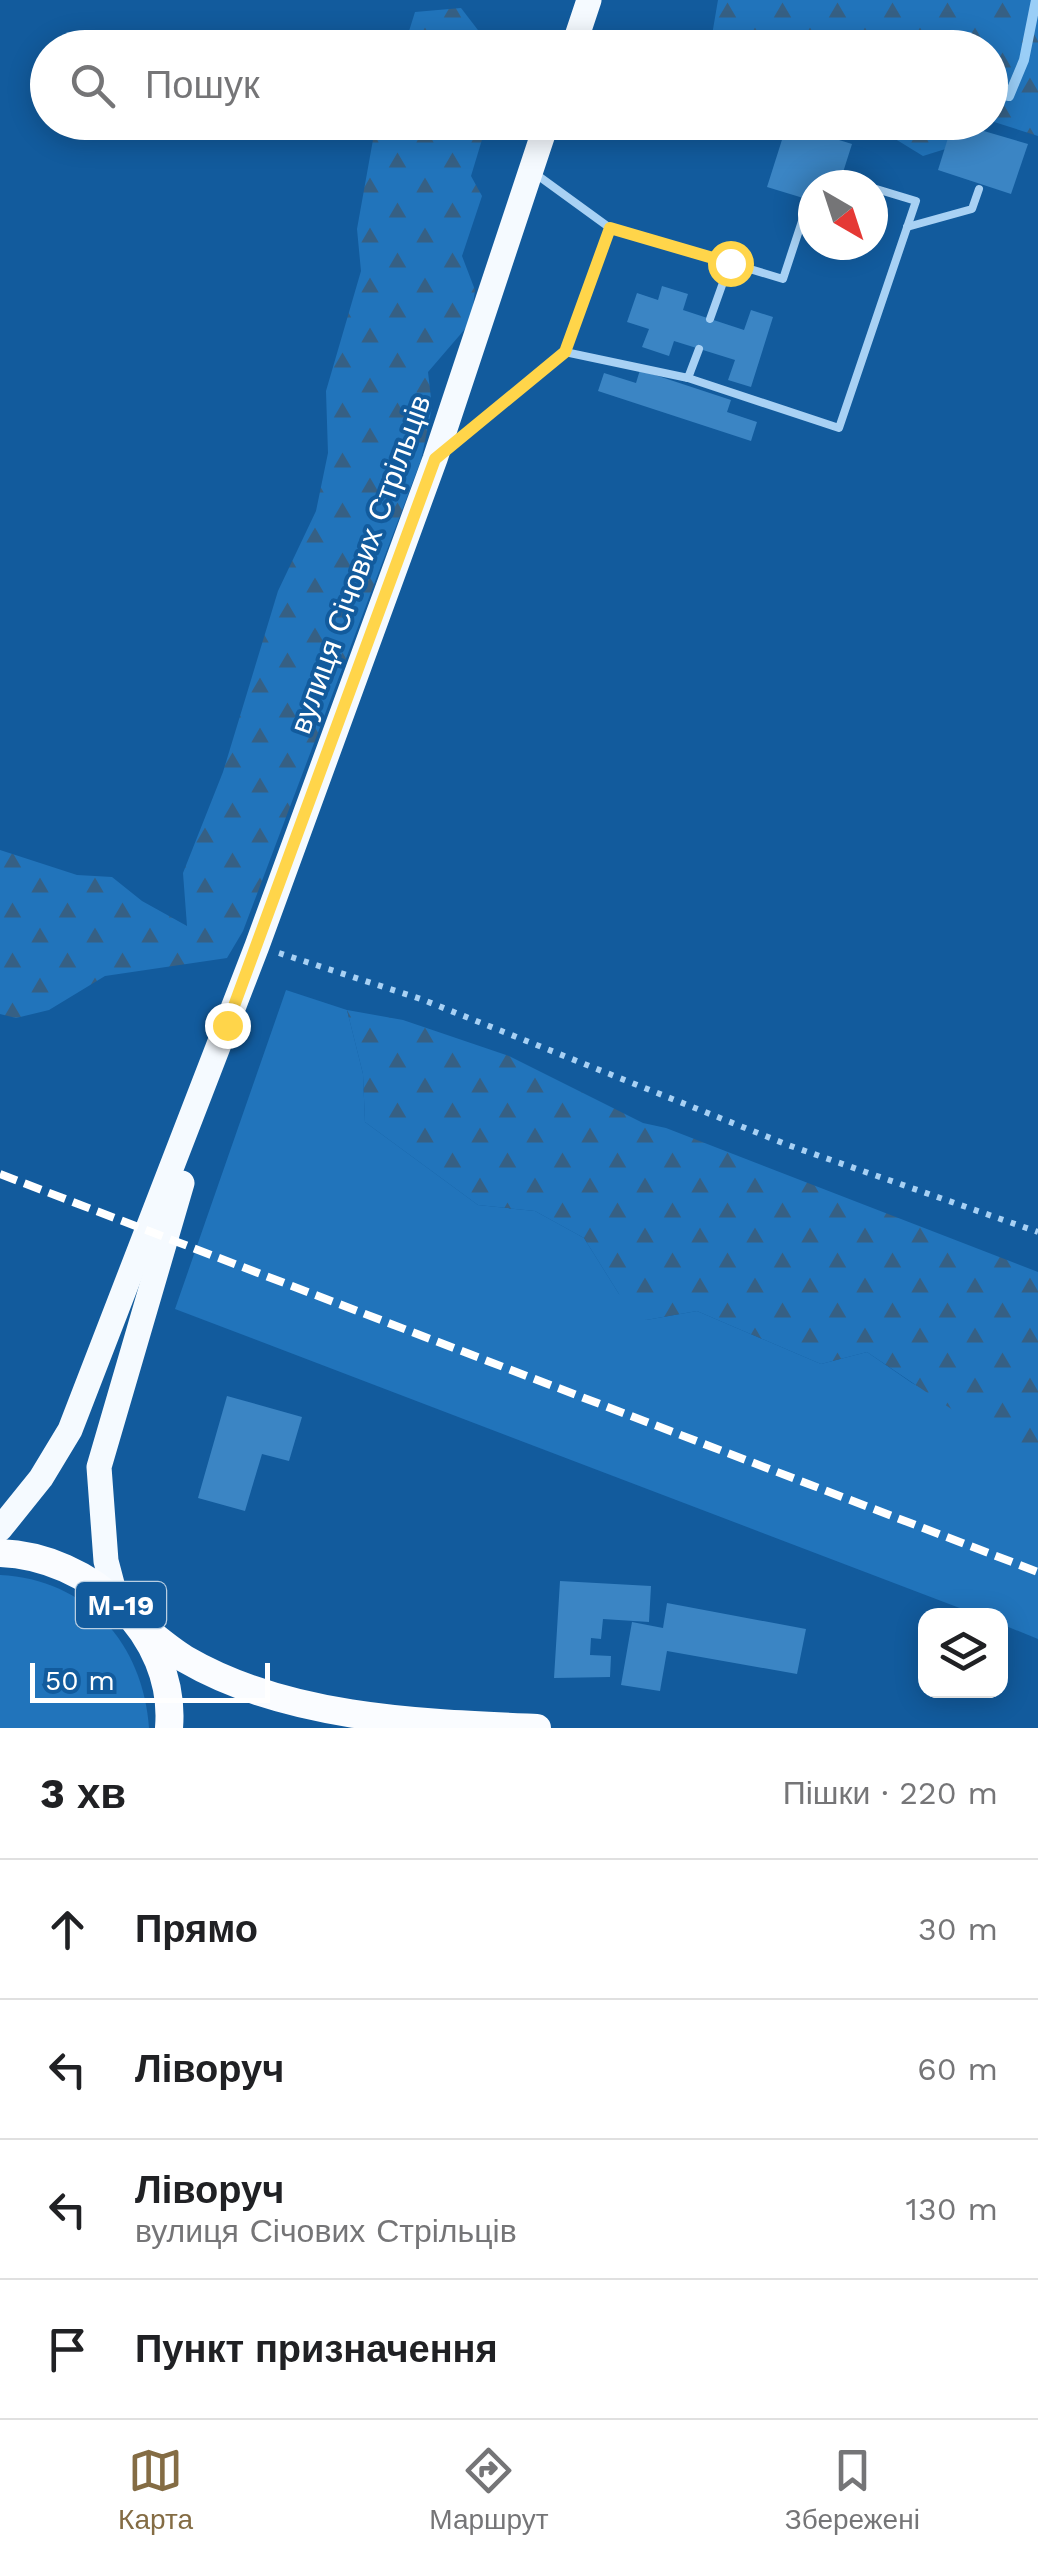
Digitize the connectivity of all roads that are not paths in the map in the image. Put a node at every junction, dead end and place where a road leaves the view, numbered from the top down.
1 (589, 0) edge
2 (578, 30) edge
3 (541, 140) edge
4 (531, 170) junction
5 (979, 189) dead end
6 (888, 193) edge
7 (907, 227) junction
8 (610, 228) junction
9 (798, 233) edge
10 (730, 263) junction
11 (710, 319) dead end
12 (699, 349) dead end
13 (565, 352) junction
14 (688, 378) junction
15 (435, 459) junction
16 (227, 1025) junction
17 (0, 1528) edge
18 (0, 1553) edge
19 (116, 1599) junction
20 (136, 1622) junction
21 (448, 1724) junction
22 (169, 1728) edge
23 (416, 1728) edge
24 (537, 1728) edge

1 - 2 main road
3 - 4 main road, вулиця Січових Стрільців
4 - 8 lane
4 - 15 main road, вулиця Січових Стрільців
5 - 7 lane
6 - 7 lane
7 - 14 lane
8 - 10 lane
8 - 13 lane
9 - 10 lane
10 - 11 lane
12 - 14 lane
13 - 14 lane
13 - 15 lane
15 - 16 main road, вулиця Січових Стрільців
16 - 17 main road
16 - 19 main road
18 - 19 highway, М-19
19 - 20 highway, М-19
20 - 21 highway, М-19
20 - 22 highway, М-19
21 - 23 highway, М-19
21 - 24 highway, М-19

